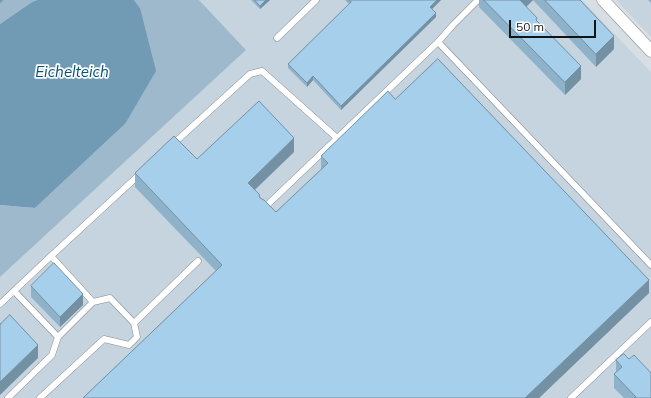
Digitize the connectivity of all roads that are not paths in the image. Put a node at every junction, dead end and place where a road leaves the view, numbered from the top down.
1 (316, 0) edge
2 (478, 0) edge
3 (603, 0) edge
4 (277, 38) dead end
5 (438, 42) junction
6 (651, 51) edge
7 (337, 138) junction
8 (168, 149) edge
9 (144, 170) edge
10 (263, 209) edge
11 (51, 256) junction
12 (198, 261) dead end
13 (651, 265) edge
14 (14, 291) junction
15 (94, 302) junction
16 (0, 304) edge
17 (651, 322) edge
18 (134, 323) junction
19 (58, 337) junction
20 (8, 398) edge
21 (40, 398) edge
22 (571, 398) edge

1 - 4 lane
2 - 5 lane
3 - 6 street
5 - 7 lane
5 - 13 lane
7 - 8 lane
7 - 10 lane
9 - 11 lane
11 - 14 lane
11 - 15 lane
12 - 18 lane
14 - 16 lane
14 - 19 lane
15 - 18 lane
15 - 19 lane
17 - 22 lane
18 - 21 lane
19 - 20 lane

